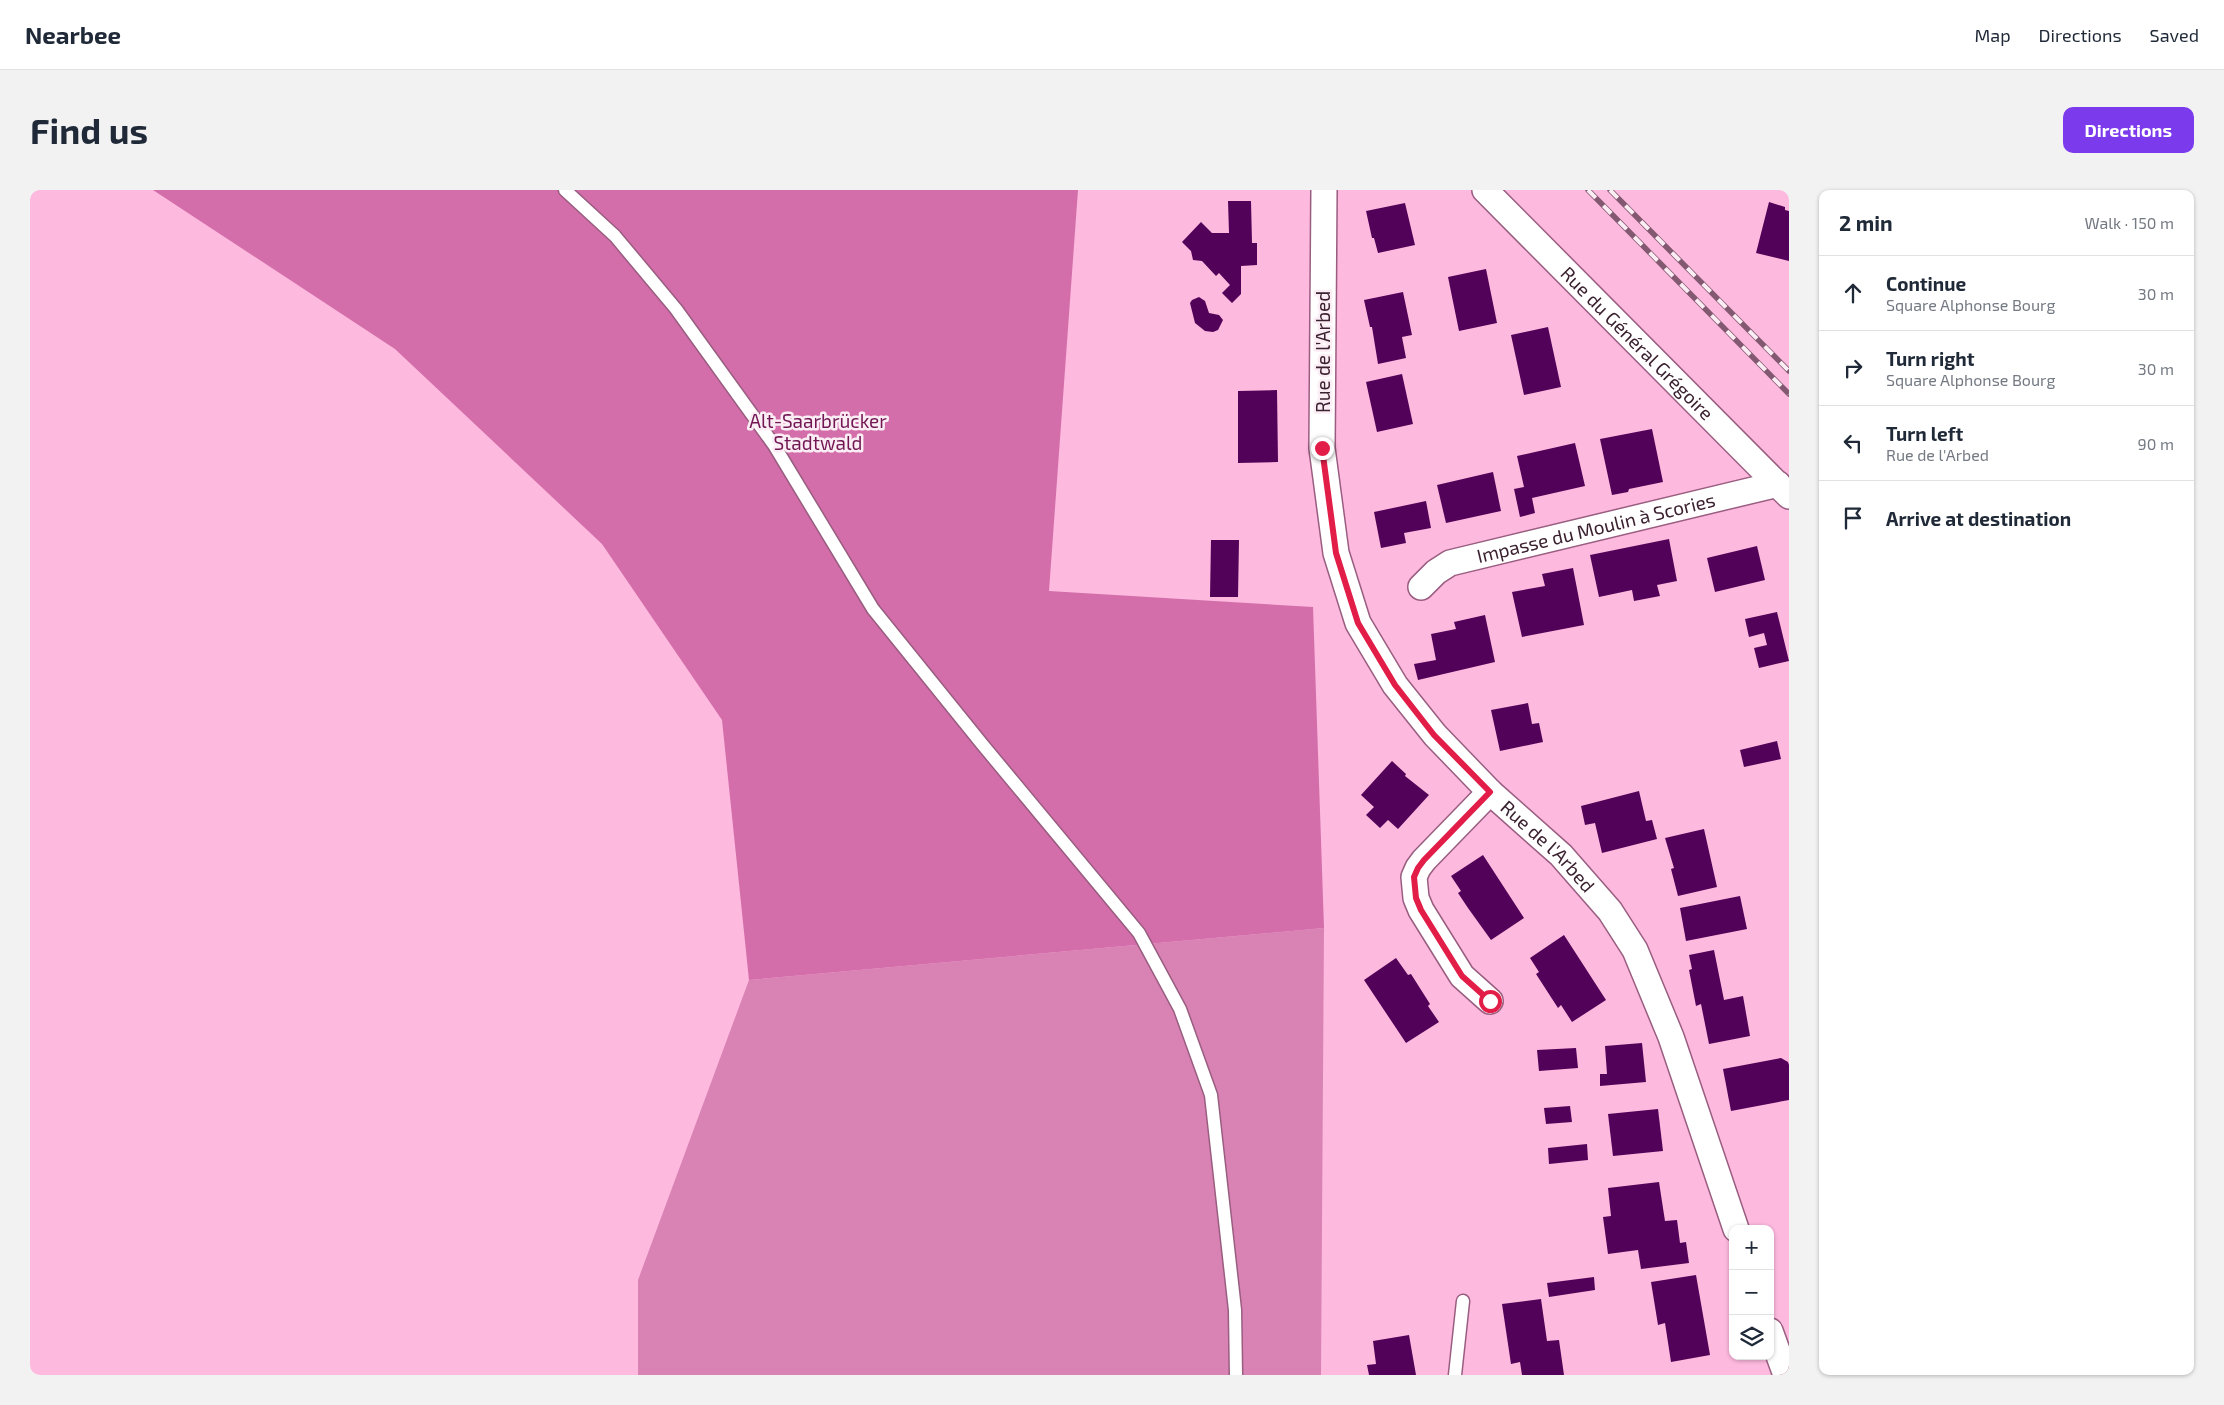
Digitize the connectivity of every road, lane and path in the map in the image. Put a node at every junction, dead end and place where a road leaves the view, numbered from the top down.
1 (565, 190) edge
2 (1324, 190) edge
3 (1485, 190) edge
4 (1783, 490) edge
5 (1421, 587) dead end
6 (1490, 792) junction
7 (1490, 1001) dead end
8 (1735, 1225) edge
9 (1463, 1301) dead end
10 (1774, 1342) edge
11 (1236, 1375) edge
12 (1455, 1375) edge
13 (1786, 1375) edge

1 - 11 lane
2 - 6 street, Rue de l'Arbed
3 - 4 street, Rue du Général Grégoire
4 - 5 street, Impasse du Moulin à Scories
6 - 7 street
6 - 8 street, Rue de l'Arbed
9 - 12 lane
10 - 13 street

